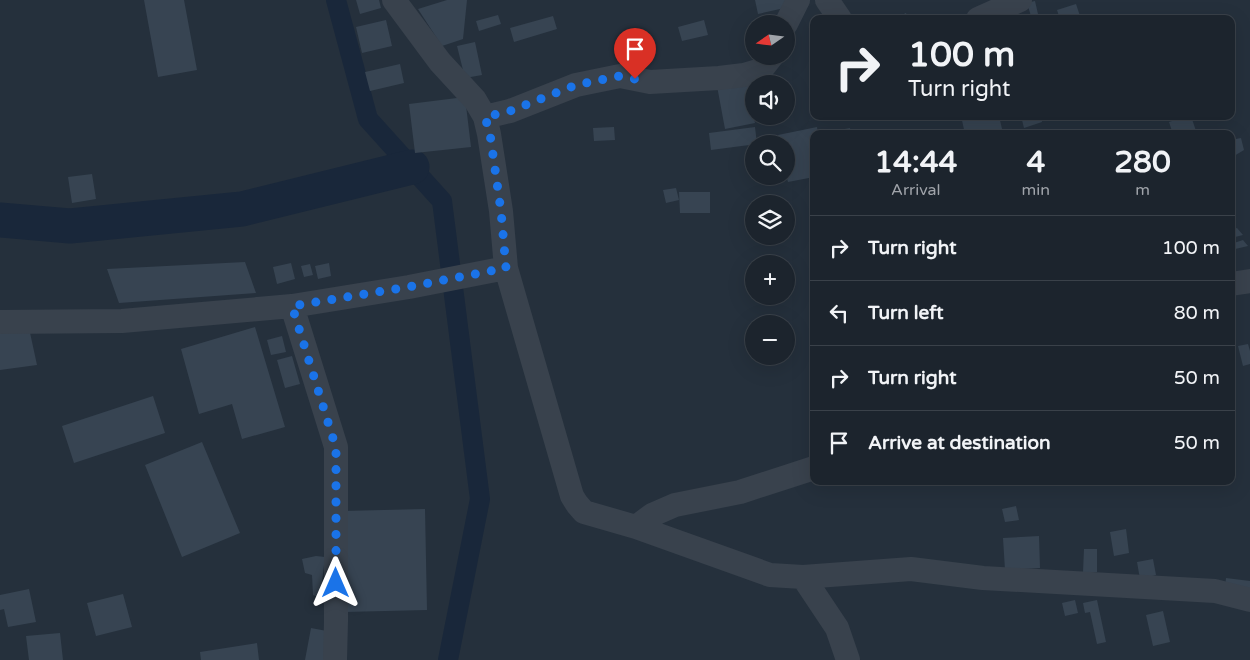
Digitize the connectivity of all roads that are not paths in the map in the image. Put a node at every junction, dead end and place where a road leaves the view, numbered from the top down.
1 (394, 0) edge
2 (798, 0) edge
3 (827, 0) edge
4 (1020, 0) edge
5 (790, 15) edge
6 (837, 15) edge
7 (987, 15) edge
8 (765, 65) edge
9 (485, 117) junction
10 (506, 268) junction
11 (1250, 281) edge
12 (1235, 283) edge
13 (292, 306) junction
14 (0, 322) edge
15 (810, 469) edge
16 (636, 527) junction
17 (803, 577) junction
18 (1250, 600) edge
19 (335, 660) edge
20 (848, 660) edge

1 - 9 street
2 - 5 street
3 - 6 street
4 - 7 street
8 - 9 street
9 - 10 street
10 - 13 street
10 - 16 street
11 - 12 street
13 - 14 street
13 - 19 street
15 - 16 street
16 - 17 street
17 - 18 street
17 - 20 street

